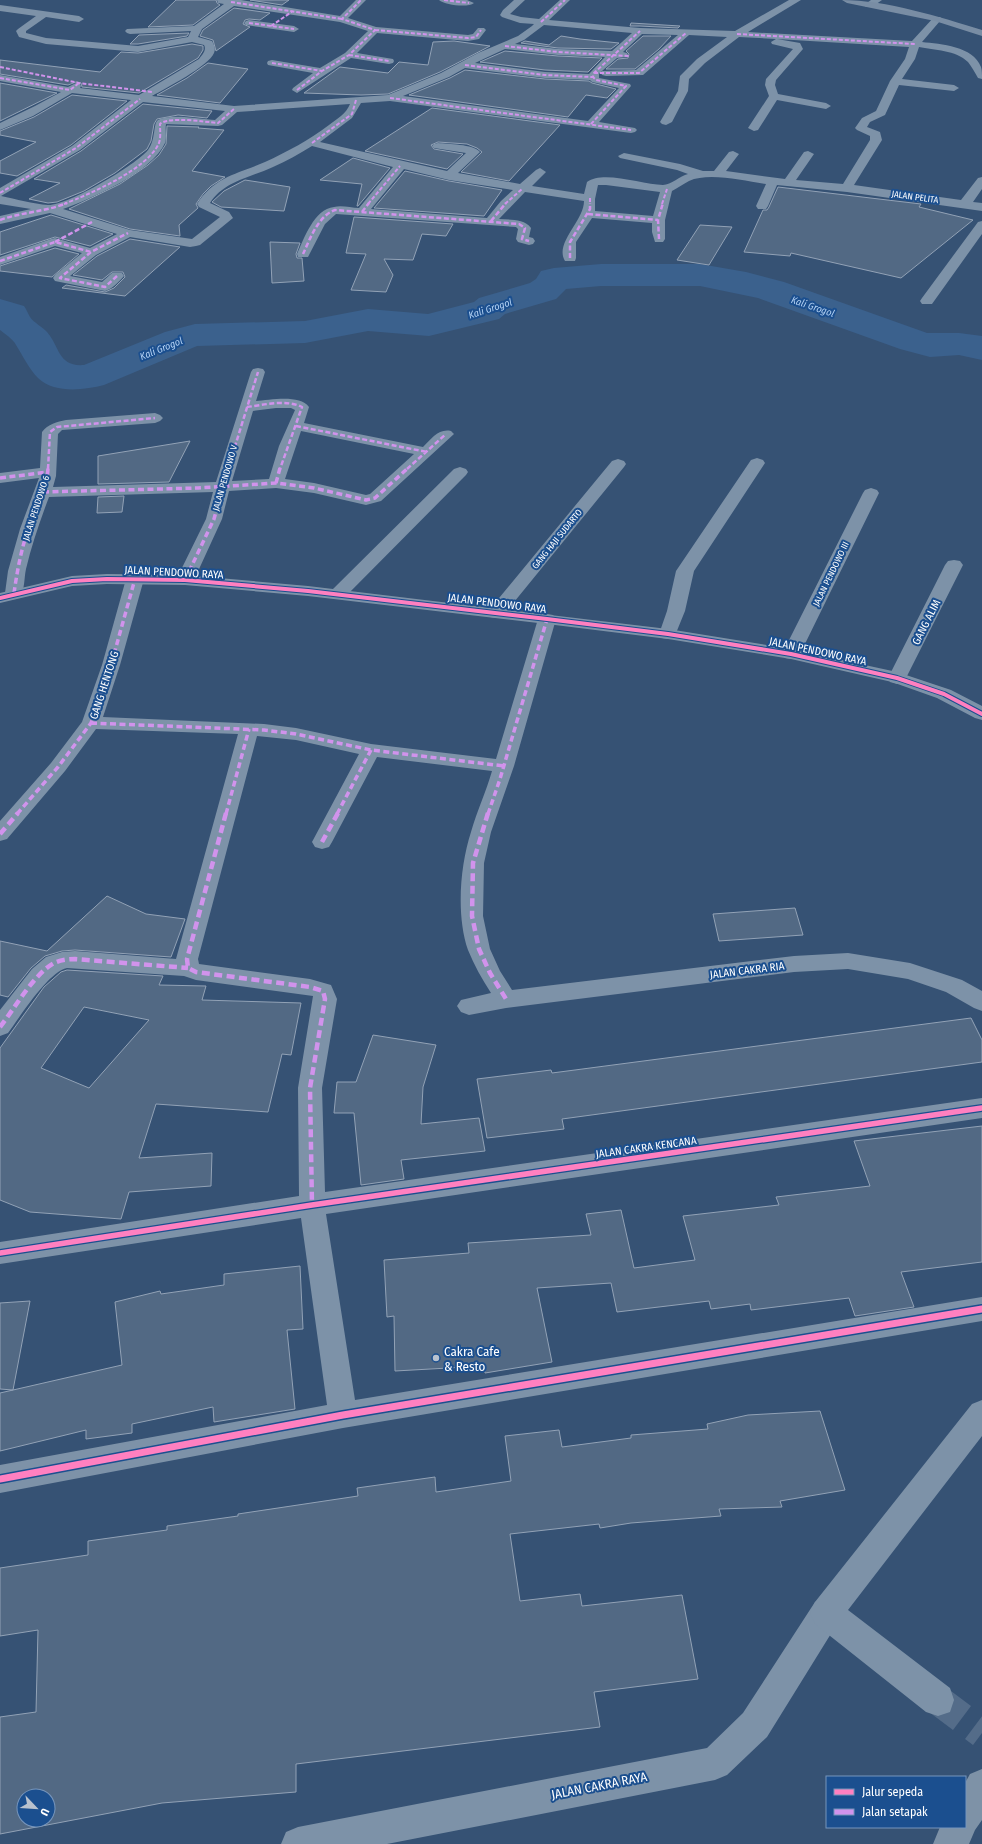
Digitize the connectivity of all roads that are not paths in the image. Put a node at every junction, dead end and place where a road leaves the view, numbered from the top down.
1 (212, 0) edge
2 (361, 0) edge
3 (444, 0) edge
4 (520, 0) edge
5 (565, 0) edge
6 (796, 0) edge
7 (847, 0) edge
8 (234, 1) edge
9 (873, 2) edge
10 (469, 3) dead end
11 (0, 8) edge
12 (293, 11) junction
13 (45, 14) junction
14 (79, 19) dead end
15 (342, 19) junction
16 (936, 19) junction
17 (541, 22) junction
18 (249, 23) dead end
19 (271, 26) junction
20 (198, 27) junction
21 (982, 27) edge
22 (294, 29) dead end
23 (130, 30) dead end
24 (375, 30) junction
25 (481, 30) dead end
26 (640, 31) junction
27 (982, 32) edge
28 (686, 33) junction
29 (734, 36) junction
30 (192, 39) junction
31 (915, 44) junction
32 (505, 46) junction
33 (349, 55) junction
34 (613, 55) junction
35 (629, 56) dead end
36 (388, 60) dead end
37 (272, 63) dead end
38 (465, 65) junction
39 (0, 67) edge
40 (322, 71) junction
41 (594, 75) junction
42 (982, 76) edge
43 (0, 78) edge
44 (895, 81) junction
45 (74, 87) junction
46 (954, 88) dead end
47 (297, 90) dead end
48 (152, 92) junction
49 (774, 96) junction
50 (390, 98) junction
51 (140, 99) junction
52 (356, 100) junction
53 (826, 106) dead end
54 (234, 108) junction
55 (666, 122) dead end
56 (591, 124) junction
57 (0, 127) edge
58 (754, 128) dead end
59 (631, 130) dead end
60 (312, 142) junction
61 (438, 146) dead end
62 (733, 154) dead end
63 (808, 154) dead end
64 (624, 156) dead end
65 (400, 166) junction
66 (540, 172) dead end
67 (702, 174) junction
68 (718, 174) junction
69 (449, 176) junction
70 (774, 181) junction
71 (982, 181) edge
72 (788, 183) junction
73 (847, 188) junction
74 (522, 189) junction
75 (667, 189) junction
76 (0, 193) edge
77 (590, 198) junction
78 (0, 200) edge
79 (965, 204) junction
80 (762, 206) dead end
81 (982, 207) edge
82 (50, 209) junction
83 (362, 212) junction
84 (588, 214) junction
85 (0, 220) edge
86 (658, 220) junction
87 (491, 221) junction
88 (92, 222) junction
89 (982, 225) edge
90 (128, 233) junction
91 (659, 239) dead end
92 (529, 241) dead end
93 (55, 242) junction
94 (91, 252) junction
95 (303, 254) dead end
96 (570, 258) dead end
97 (0, 261) edge
98 (117, 276) dead end
99 (927, 301) dead end
100 (258, 372) dead end
101 (247, 407) junction
102 (155, 418) dead end
103 (296, 426) junction
104 (446, 434) dead end
105 (427, 452) junction
106 (757, 463) dead end
107 (618, 464) dead end
108 (48, 472) junction
109 (460, 472) dead end
110 (0, 478) edge
111 (276, 483) junction
112 (222, 487) junction
113 (43, 492) junction
114 (871, 493) dead end
115 (954, 565) dead end
116 (135, 579) junction
117 (184, 580) junction
118 (338, 594) junction
119 (7, 596) edge
120 (496, 613) junction
121 (547, 619) junction
122 (668, 634) junction
123 (791, 654) junction
124 (898, 678) junction
125 (982, 714) edge
126 (91, 723) junction
127 (249, 729) junction
128 (370, 750) junction
129 (504, 766) junction
130 (0, 834) edge
131 (322, 842) dead end
132 (188, 968) junction
133 (506, 1000) junction
134 (982, 1002) edge
135 (469, 1006) dead end
136 (0, 1027) edge
137 (982, 1108) edge
138 (312, 1205) junction
139 (0, 1253) edge
140 (982, 1309) edge
141 (982, 1413) edge
142 (343, 1415) junction
143 (0, 1479) edge
144 (826, 1613) junction
145 (938, 1700) tunnel mouth
146 (982, 1786) edge
147 (966, 1815) edge
148 (958, 1828) edge
149 (298, 1844) edge
150 (950, 1844) edge

1 - 8 street
2 - 15 street
3 - 10 street
4 - 17 street
5 - 17 street
6 - 29 street
7 - 9 main road
8 - 12 street
8 - 20 street
9 - 16 main road
11 - 13 street
12 - 15 street
12 - 19 street
13 - 14 street
13 - 30 street
15 - 24 street
16 - 21 main road
16 - 27 main road
16 - 31 street
17 - 26 street
17 - 32 street
18 - 19 street
19 - 22 street
20 - 23 street
20 - 30 street
24 - 25 street
24 - 33 street
26 - 28 street
26 - 34 street
28 - 29 street
28 - 41 street
29 - 31 street
29 - 49 street
29 - 55 street
30 - 48 street
31 - 42 street
31 - 44 street
32 - 34 street
32 - 38 street
33 - 36 street
33 - 40 street
34 - 35 street
34 - 41 street
37 - 40 street
38 - 41 street
38 - 50 street
39 - 45 street
40 - 47 street
41 - 56 street
43 - 45 street
44 - 46 street
44 - 73 street
45 - 48 street
45 - 51 street
45 - 57 street
48 - 51 street
49 - 53 street
49 - 58 street
50 - 52 street
50 - 56 street
51 - 54 street
51 - 76 street
52 - 54 street
52 - 60 street
54 - 82 street
56 - 59 street
60 - 65 street
60 - 90 street
61 - 69 street
62 - 68 street
63 - 72 street
64 - 67 street
65 - 69 street
65 - 83 street
66 - 74 street
67 - 68 street, JALAN PELITA
67 - 75 street
68 - 70 street, JALAN PELITA
69 - 74 street
70 - 72 street, JALAN PELITA
70 - 80 street
71 - 79 street
72 - 73 street, JALAN PELITA
73 - 79 street, JALAN PELITA
74 - 77 street
74 - 87 street
75 - 77 street
75 - 86 street
77 - 84 street
78 - 82 street
79 - 81 street, JALAN PELITA
82 - 85 street
82 - 88 street
83 - 87 street
83 - 95 street
84 - 86 street
84 - 96 street
86 - 91 street
87 - 92 street
88 - 90 street
88 - 93 street
89 - 99 street
90 - 94 street
93 - 94 street
93 - 97 street
94 - 98 street
100 - 101 street, JALAN PENDOWO V
101 - 103 street
101 - 112 street, JALAN PENDOWO V
102 - 108 street, JALAN PENDOWO 6
103 - 105 street
103 - 111 street
104 - 105 street
105 - 111 street
106 - 122 street
107 - 120 street, GANG HAJI SUDARTO
108 - 110 street
108 - 113 street, JALAN PENDOWO 6
109 - 118 street
111 - 112 street
112 - 113 street
112 - 117 street, JALAN PENDOWO V
113 - 119 street, JALAN PENDOWO 6
114 - 123 street, JALAN PENDOWO III
115 - 124 street, GANG ALIM
116 - 117 street, JALAN PENDOWO RAYA
116 - 119 street, JALAN PENDOWO RAYA
116 - 126 street, GANG HENTONG
117 - 118 street, JALAN PENDOWO RAYA
118 - 120 street, JALAN PENDOWO RAYA
120 - 121 street, JALAN PENDOWO RAYA
121 - 122 street, JALAN PENDOWO RAYA
121 - 129 street
122 - 123 street, JALAN PENDOWO RAYA
123 - 124 street, JALAN PENDOWO RAYA
124 - 125 street, JALAN PENDOWO RAYA
126 - 127 street
126 - 130 street, GANG HENTONG
127 - 128 street
127 - 132 street
128 - 129 street
128 - 131 street
129 - 133 street
132 - 136 street
132 - 138 street
133 - 134 street, JALAN CAKRA RIA
133 - 135 street, JALAN CAKRA RIA
137 - 138 street, JALAN CAKRA KENCANA
138 - 139 street, JALAN CAKRA KENCANA
138 - 142 street
140 - 142 street
141 - 144 street, JALAN CAKRA RAYA
142 - 143 street
144 - 145 street
144 - 149 street, JALAN CAKRA RAYA
146 - 147 highway
148 - 150 highway

